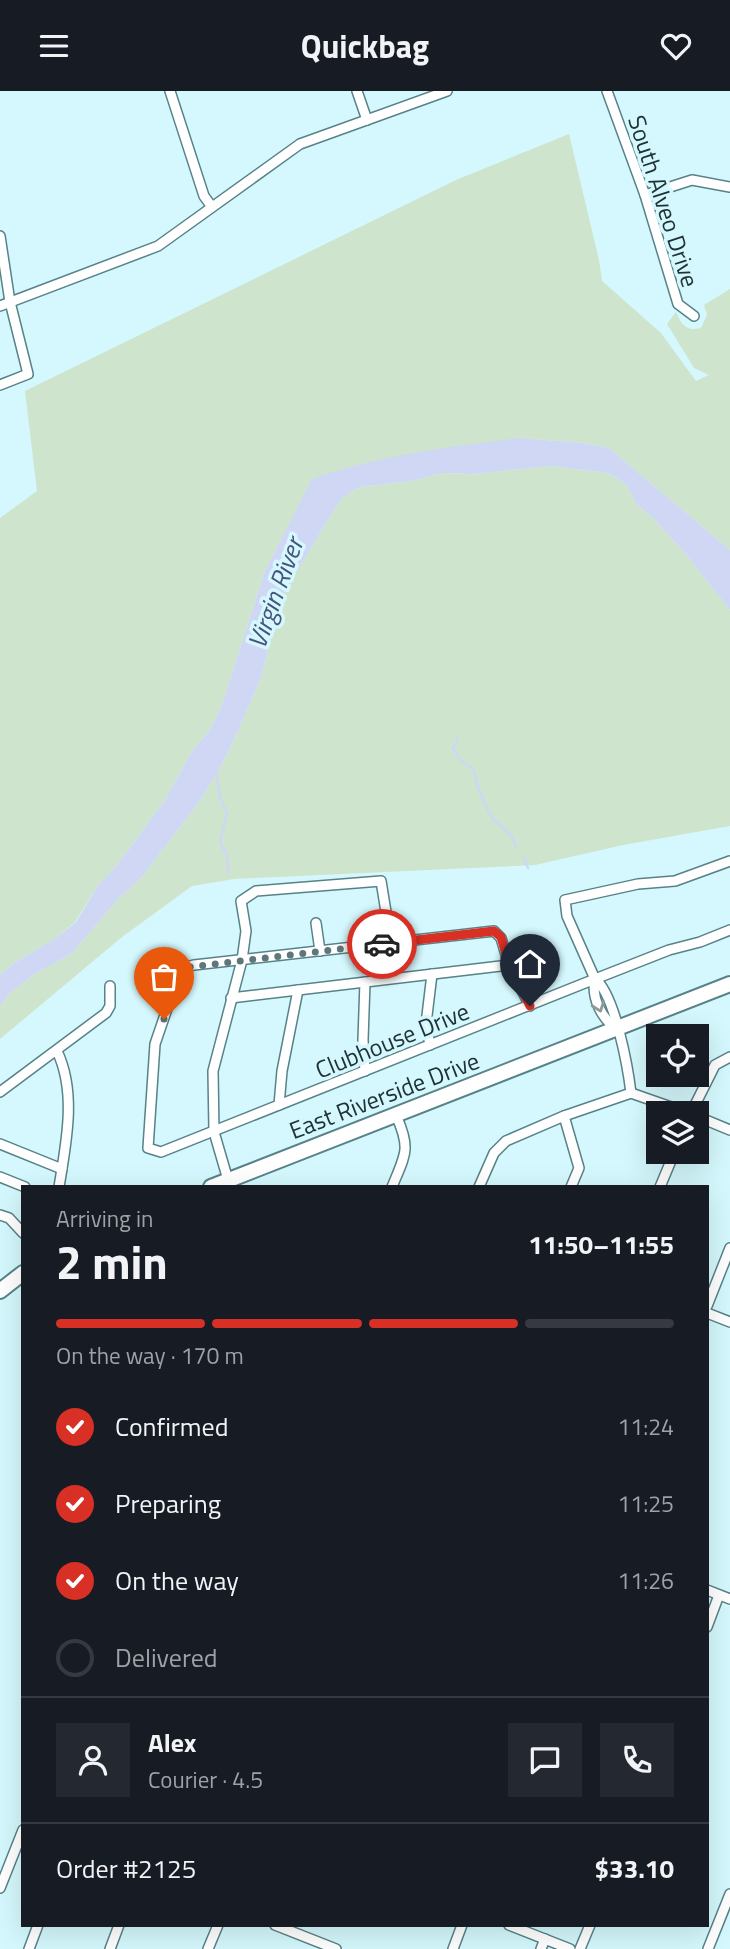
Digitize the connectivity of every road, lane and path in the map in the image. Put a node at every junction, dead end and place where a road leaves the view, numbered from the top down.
1 (170, 91) edge
2 (358, 91) edge
3 (447, 91) edge
4 (607, 91) edge
5 (367, 120) junction
6 (730, 187) edge
7 (645, 195) junction
8 (212, 207) junction
9 (0, 236) edge
10 (10, 302) junction
11 (0, 306) edge
12 (694, 316) dead end
13 (0, 384) edge
14 (730, 861) edge
15 (316, 923) dead end
16 (730, 930) edge
17 (391, 943) junction
18 (320, 951) junction
19 (242, 960) junction
20 (509, 965) junction
21 (432, 974) junction
22 (595, 979) junction
23 (365, 982) junction
24 (730, 984) edge
25 (110, 986) dead end
26 (298, 990) junction
27 (231, 998) junction
28 (530, 1006) junction
29 (617, 1030) junction
30 (430, 1045) junction
31 (57, 1051) junction
32 (730, 1057) edge
33 (365, 1071) junction
34 (0, 1092) edge
35 (631, 1093) junction
36 (655, 1101) edge
37 (696, 1101) edge
38 (279, 1105) junction
39 (396, 1115) junction
40 (564, 1116) junction
41 (709, 1121) edge
42 (730, 1130) edge
43 (214, 1132) junction
44 (0, 1144) edge
45 (670, 1164) edge
46 (62, 1169) junction
47 (0, 1177) edge
48 (228, 1179) junction
49 (21, 1185) edge
50 (59, 1185) edge
51 (215, 1185) edge
52 (393, 1185) edge
53 (480, 1185) edge
54 (572, 1185) edge
55 (661, 1185) edge
56 (0, 1215) edge
57 (21, 1231) edge
58 (730, 1248) edge
59 (709, 1302) edge
60 (709, 1314) edge
61 (730, 1322) edge
62 (709, 1591) edge
63 (719, 1595) junction
64 (730, 1599) edge
65 (709, 1621) edge
66 (21, 1836) edge
67 (0, 1888) edge
68 (730, 1894) edge
69 (37, 1927) edge
70 (118, 1927) edge
71 (217, 1927) edge
72 (280, 1927) edge
73 (461, 1927) edge
74 (514, 1927) edge
75 (589, 1927) edge
76 (545, 1939) junction
77 (29, 1949) edge
78 (110, 1949) edge
79 (208, 1949) edge
80 (336, 1949) edge
81 (453, 1949) edge
82 (541, 1949) edge
83 (570, 1949) edge
84 (580, 1949) edge
85 (708, 1949) edge

1 - 8 street
2 - 5 street
3 - 5 street
4 - 7 street, South Alveo Drive
5 - 8 street
6 - 7 street
7 - 12 street, South Alveo Drive
8 - 10 street
9 - 10 street
10 - 11 street
10 - 13 street
14 - 22 street
15 - 18 street
16 - 22 street, Clubhouse Drive
17 - 18 street
17 - 19 street
17 - 20 street
18 - 19 street
19 - 27 street
19 - 43 street, Clubhouse Drive
20 - 21 street
20 - 28 street
21 - 23 street
21 - 30 street
22 - 28 street, Clubhouse Drive
22 - 29 street
23 - 26 street
23 - 33 street
24 - 29 main road, East Riverside Drive
25 - 31 street
26 - 27 street
26 - 38 street
27 - 43 street
28 - 30 street, Clubhouse Drive
29 - 35 street
29 - 39 main road, East Riverside Drive
30 - 33 street, Clubhouse Drive
31 - 34 street
31 - 46 street
32 - 37 street
33 - 38 street, Clubhouse Drive
35 - 36 street
35 - 40 street
38 - 43 street, Clubhouse Drive
39 - 48 main road, East Riverside Drive
39 - 52 street
40 - 53 street
40 - 54 street
41 - 42 street
43 - 48 street
44 - 46 street
45 - 55 street
46 - 50 street
47 - 49 street
48 - 51 main road, East Riverside Drive
56 - 57 street
58 - 59 street
60 - 61 street
62 - 63 street
63 - 64 street
63 - 65 street
66 - 67 street
68 - 85 street
69 - 77 street
70 - 78 street
71 - 79 street
72 - 80 street
73 - 81 street
74 - 76 street
75 - 84 street
76 - 82 street
76 - 83 street

